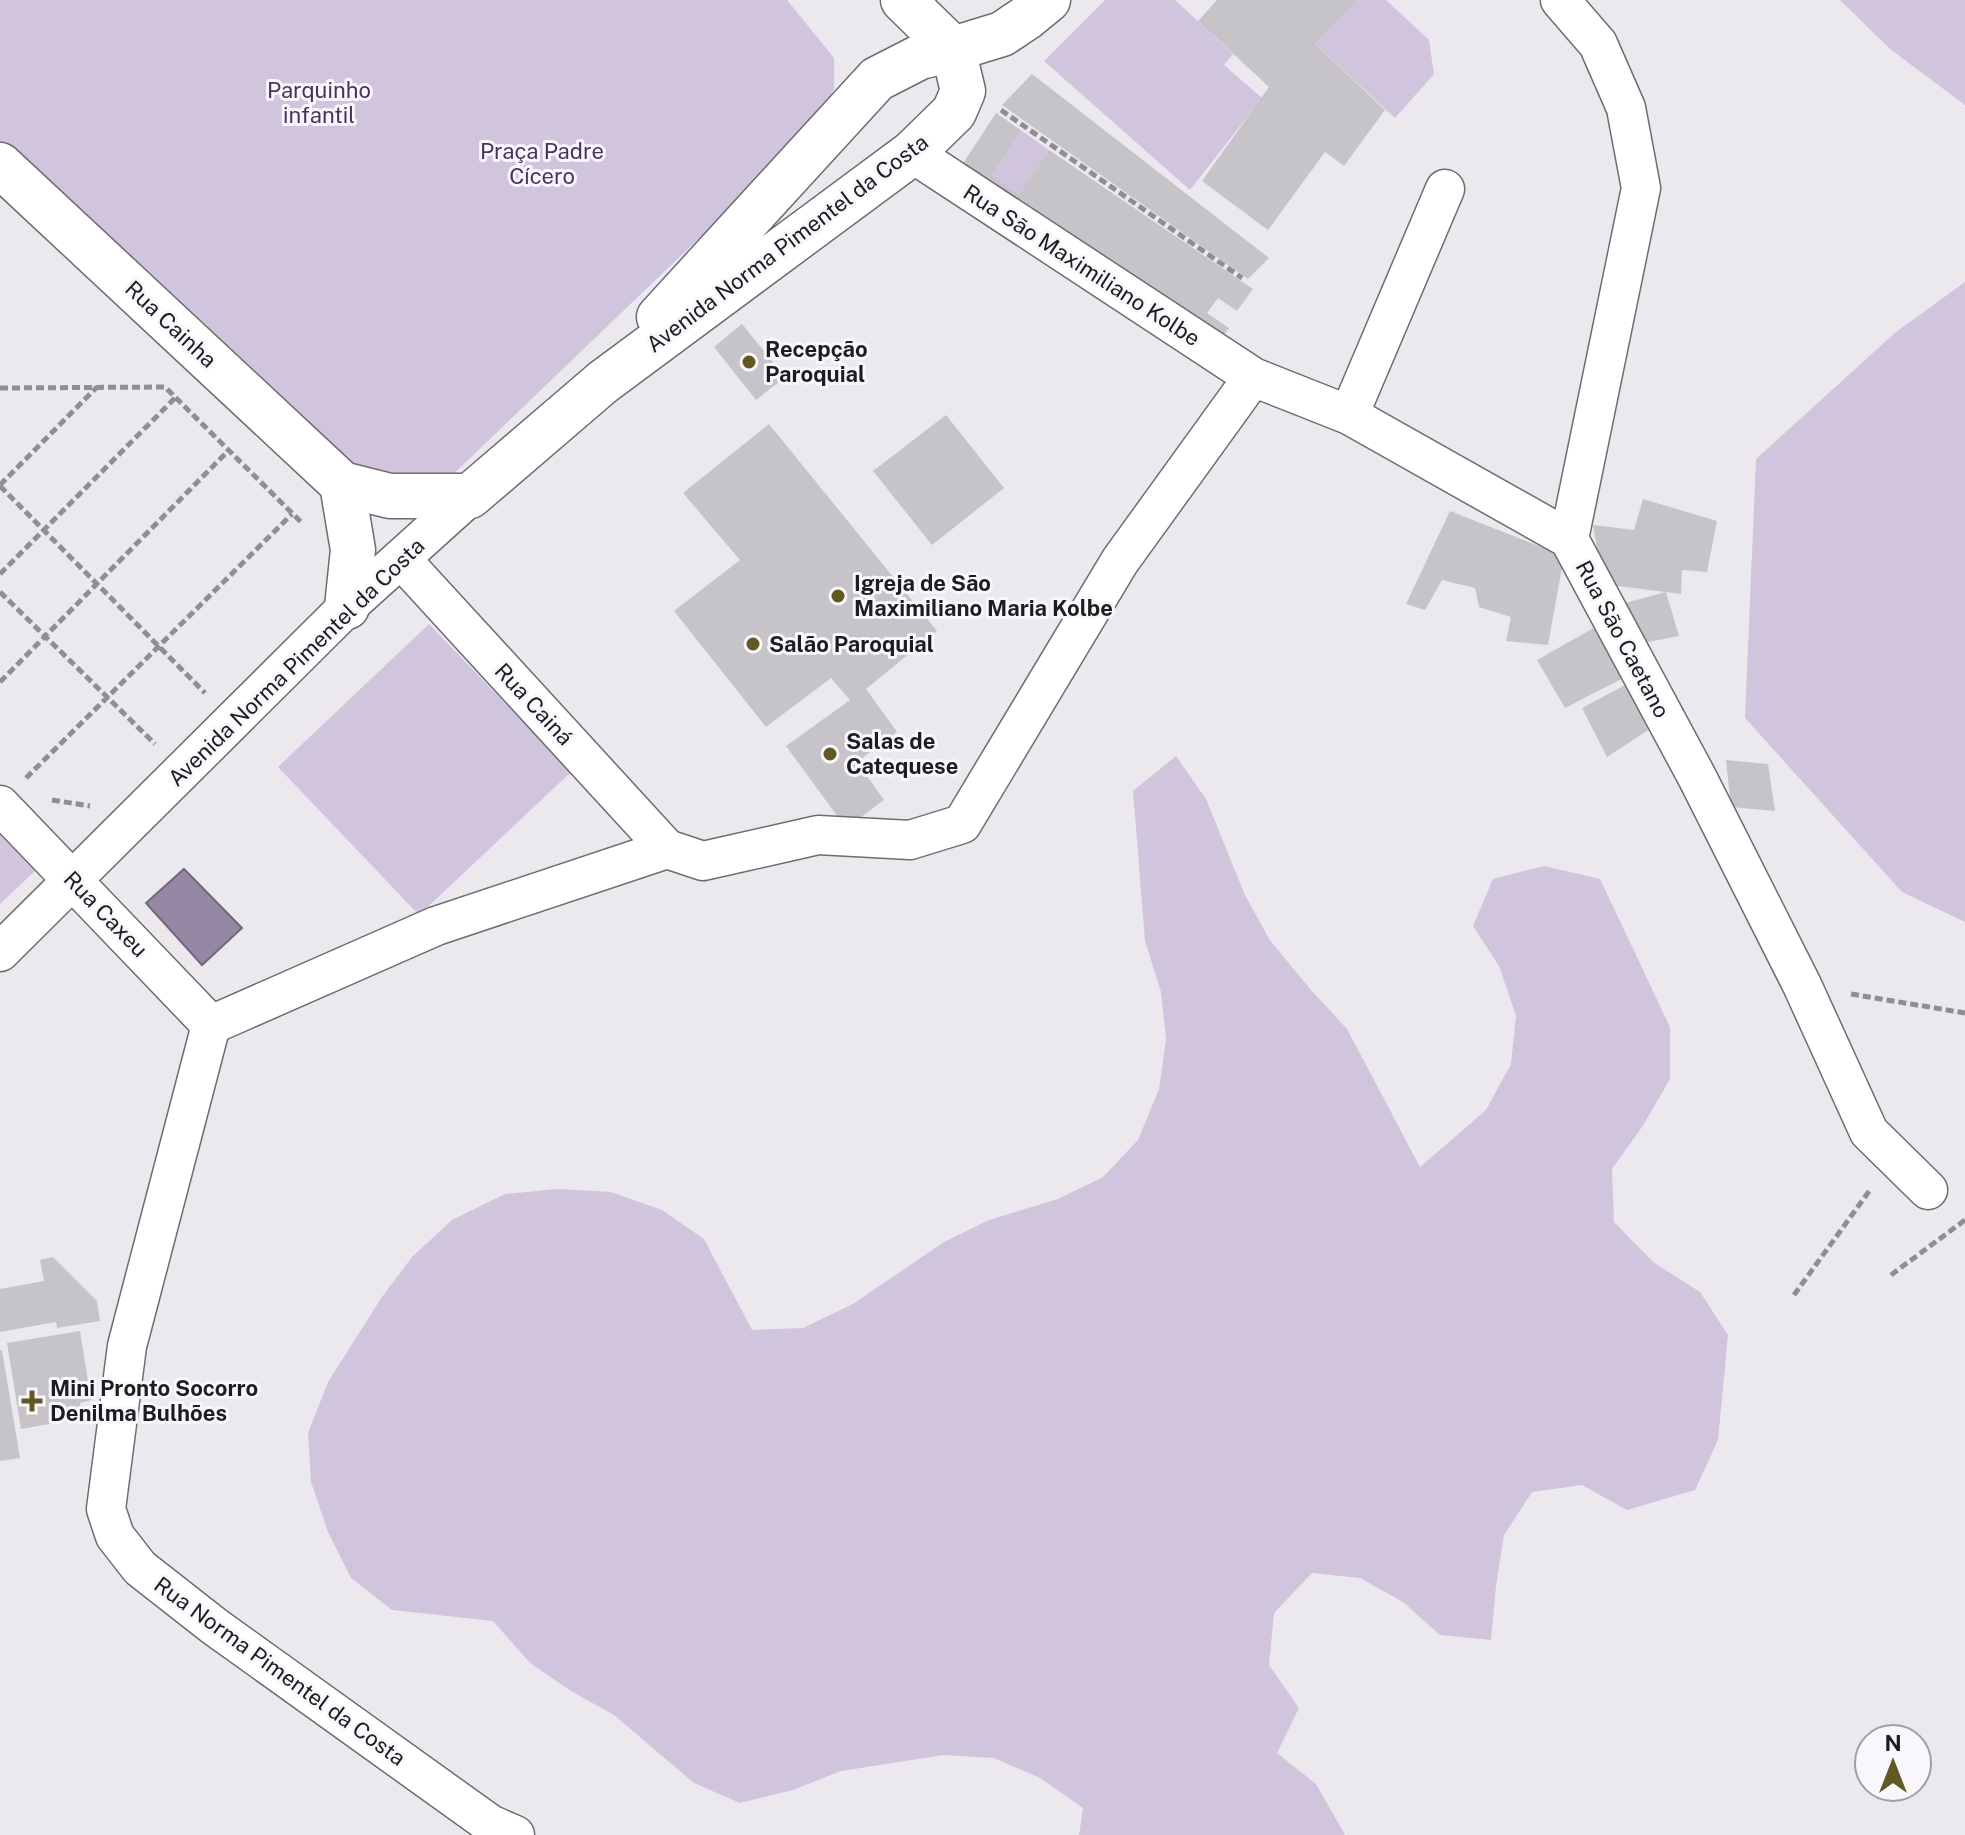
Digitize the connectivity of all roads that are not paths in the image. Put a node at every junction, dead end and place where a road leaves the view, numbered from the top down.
1 (903, 0) edge
2 (1048, 0) edge
3 (1560, 0) edge
4 (953, 49) junction
5 (912, 153) junction
6 (0, 165) edge
7 (1445, 189) dead end
8 (1253, 377) junction
9 (603, 382) junction
10 (1349, 415) junction
11 (342, 484) junction
12 (470, 496) junction
13 (1569, 539) junction
14 (401, 559) junction
15 (347, 607) junction
16 (9, 795) edge
17 (667, 849) junction
18 (74, 880) junction
19 (0, 952) edge
20 (211, 1025) junction
21 (1928, 1190) dead end
22 (495, 1831) edge

1 - 4 street
2 - 4 street, Avenida Norma Pimentel da Costa
3 - 13 street, Rua São Caetano
4 - 5 street, Avenida Norma Pimentel da Costa
4 - 9 street, Avenida Norma Pimentel da Costa
5 - 8 street, Rua São Maximiliano Kolbe
5 - 9 street, Avenida Norma Pimentel da Costa
6 - 11 street, Rua Cainha
7 - 10 street
8 - 10 street, Rua São Maximiliano Kolbe
8 - 17 street
9 - 12 street, Avenida Norma Pimentel da Costa
10 - 13 street, Rua São Maximiliano Kolbe
11 - 12 street, Rua Cainha
11 - 15 street
12 - 14 street, Avenida Norma Pimentel da Costa
13 - 21 street, Rua São Caetano
14 - 15 street, Avenida Norma Pimentel da Costa
14 - 17 street, Rua Cainá
15 - 18 street, Avenida Norma Pimentel da Costa
16 - 18 street, Rua Caxeu
17 - 20 street
18 - 19 street, Avenida Norma Pimentel da Costa
18 - 20 street, Rua Caxeu
20 - 22 street, Rua Norma Pimentel da Costa

